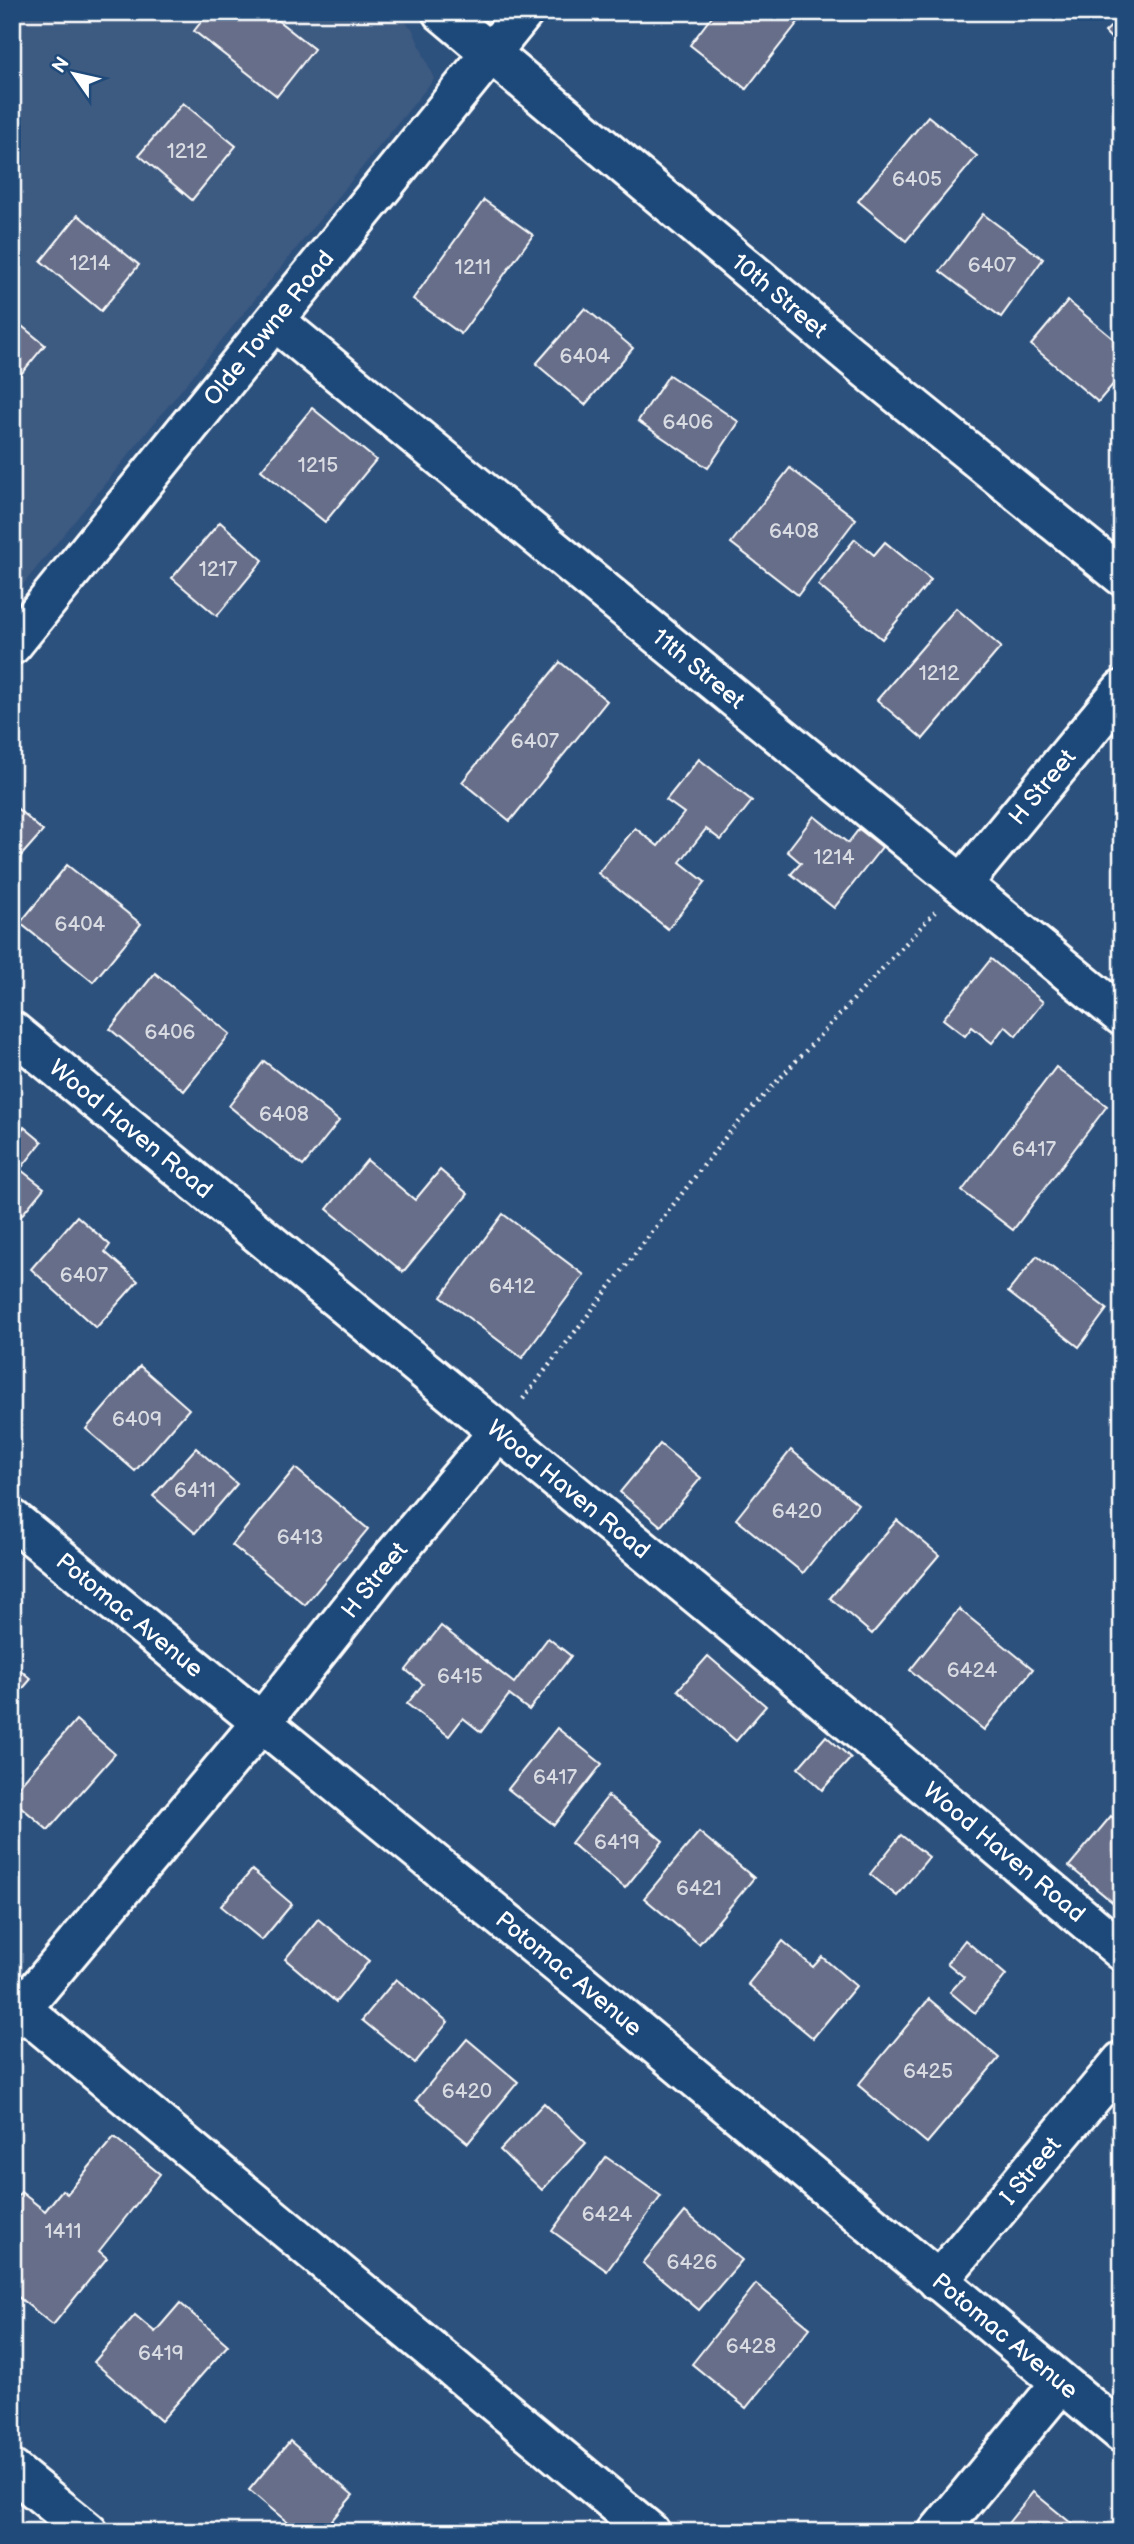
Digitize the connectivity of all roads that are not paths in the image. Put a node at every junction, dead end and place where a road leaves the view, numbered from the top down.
1 (442, 12) edge
2 (524, 12) edge
3 (490, 53) junction
4 (275, 321) junction
5 (1122, 576) edge
6 (12, 645) edge
7 (1122, 690) edge
8 (962, 884) junction
9 (1122, 1016) edge
10 (12, 1031) edge
11 (499, 1431) junction
12 (12, 1518) edge
13 (260, 1724) junction
14 (1122, 1951) edge
15 (15, 2010) edge
16 (1122, 2062) edge
17 (937, 2281) junction
18 (1062, 2383) junction
19 (1122, 2433) edge
20 (12, 2470) edge
21 (88, 2532) edge
22 (650, 2532) edge
23 (938, 2532) edge

1 - 3 street, 10th Street
2 - 3 street, Olde Towne Road
3 - 4 street, Olde Towne Road
3 - 5 street, 10th Street
4 - 6 street, Olde Towne Road
4 - 8 street, 11th Street
7 - 8 street, H Street
8 - 9 street, 11th Street
10 - 11 street, Wood Haven Road
11 - 13 street, H Street
11 - 14 street, Wood Haven Road
12 - 13 street, Potomac Avenue
13 - 15 street, H Street
13 - 17 street, Potomac Avenue
15 - 22 street
16 - 17 street, I Street
17 - 18 street, Potomac Avenue
18 - 19 street, Potomac Avenue
18 - 23 street
20 - 21 street

